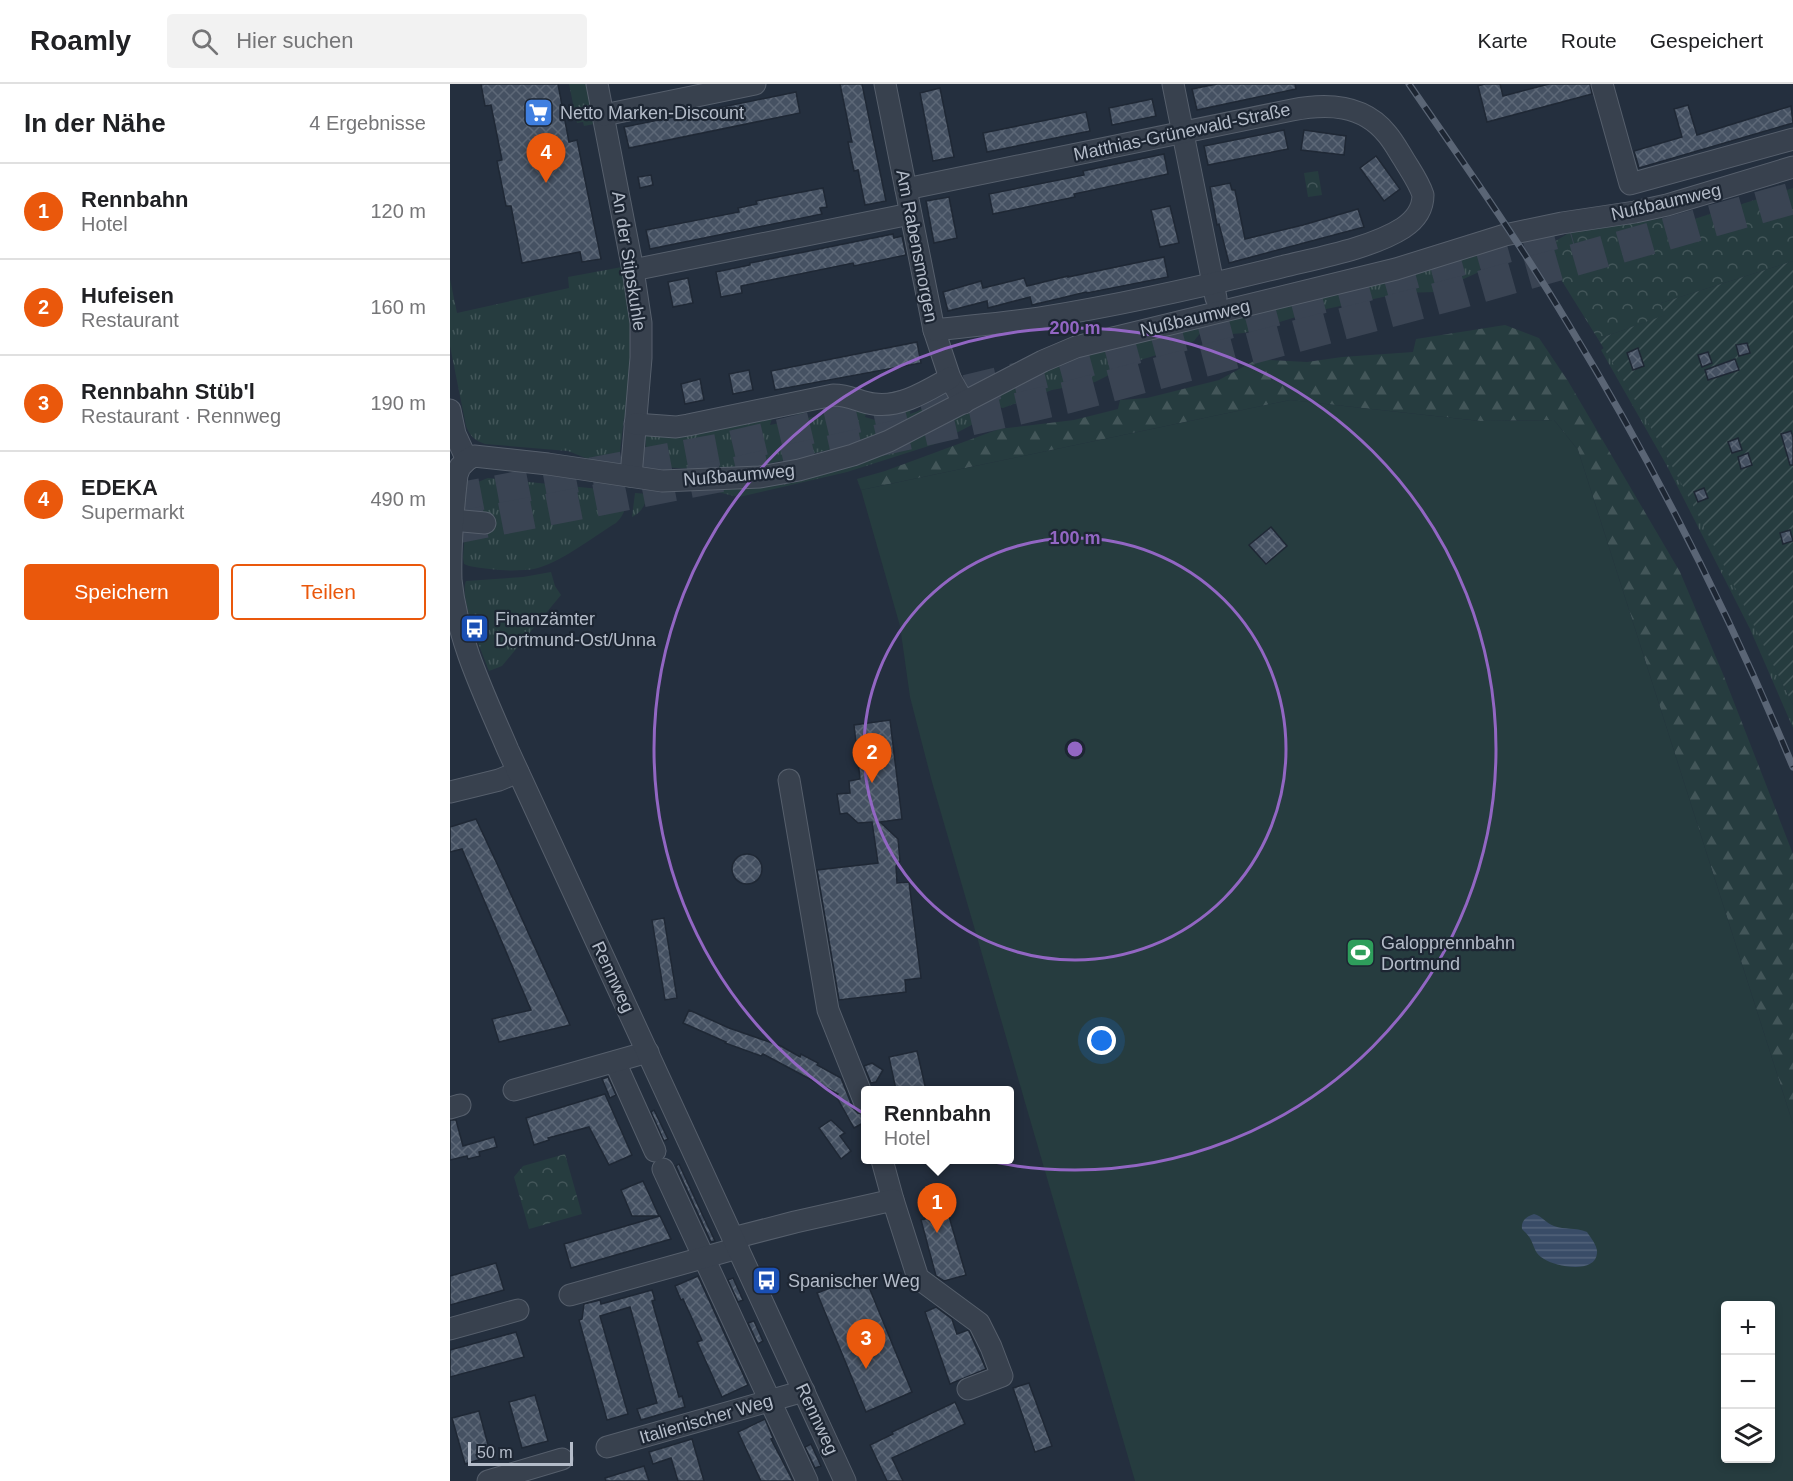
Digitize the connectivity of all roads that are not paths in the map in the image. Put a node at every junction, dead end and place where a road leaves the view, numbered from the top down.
1 (597, 84) edge
2 (755, 84) edge
3 (885, 84) edge
4 (1173, 84) edge
5 (1602, 84) edge
6 (604, 115) junction
7 (1183, 132) junction
8 (1793, 140) edge
9 (1793, 167) edge
10 (906, 189) junction
11 (1421, 190) joint
12 (910, 214) junction
13 (633, 270) junction
14 (1213, 284) junction
15 (1219, 312) junction
16 (934, 330) junction
17 (950, 378) junction
18 (964, 403) junction
19 (450, 410) edge
20 (635, 424) junction
21 (467, 460) junction
22 (631, 476) junction
23 (452, 520) junction
24 (485, 523) dead end
25 (518, 772) junction
26 (789, 780) dead end
27 (450, 792) edge
28 (648, 1052) junction
29 (615, 1062) junction
30 (514, 1090) dead end
31 (861, 1093) edge
32 (883, 1164) edge
33 (893, 1200) junction
34 (736, 1243) junction
35 (703, 1257) junction
36 (570, 1295) dead end
37 (518, 1310) dead end
38 (450, 1329) edge
39 (968, 1389) dead end
40 (804, 1391) junction
41 (771, 1401) junction
42 (607, 1447) dead end
43 (562, 1459) dead end
44 (488, 1481) edge
45 (807, 1481) edge
46 (846, 1481) edge

1 - 6 street, An der Stipskuhle
2 - 6 street
3 - 10 street, Am Rabensmorgen
4 - 7 street
5 - 8 street, Nußbaumweg
6 - 13 street, An der Stipskuhle
7 - 10 street, Matthias-Grünewald-Straße
7 - 11 street, Matthias-Grünewald-Straße
7 - 14 street
9 - 15 street, Nußbaumweg
10 - 12 street, Am Rabensmorgen
11 - 14 street, Nußbaumweg
12 - 13 street
12 - 16 street, Am Rabensmorgen
13 - 20 street, An der Stipskuhle
14 - 15 street
14 - 16 street, Nußbaumweg
15 - 18 street, Nußbaumweg
16 - 17 street, Am Rabensmorgen
17 - 18 street, Am Rabensmorgen
17 - 20 street
18 - 22 street, Nußbaumweg
19 - 21 street
20 - 22 street, An der Stipskuhle
21 - 22 street, Nußbaumweg
21 - 23 street, Rennweg
23 - 24 street
23 - 25 street, Rennweg
25 - 27 street
25 - 28 street, Rennweg
26 - 31 street
28 - 29 street
28 - 34 street, Rennweg
29 - 30 street
29 - 35 street
32 - 33 street
33 - 34 street
33 - 39 street
34 - 35 street
34 - 40 street, Rennweg
35 - 36 street
35 - 41 street
37 - 38 street
40 - 41 street, Italienischer Weg
40 - 46 street, Rennweg
41 - 42 street, Italienischer Weg
41 - 45 street
43 - 44 street

